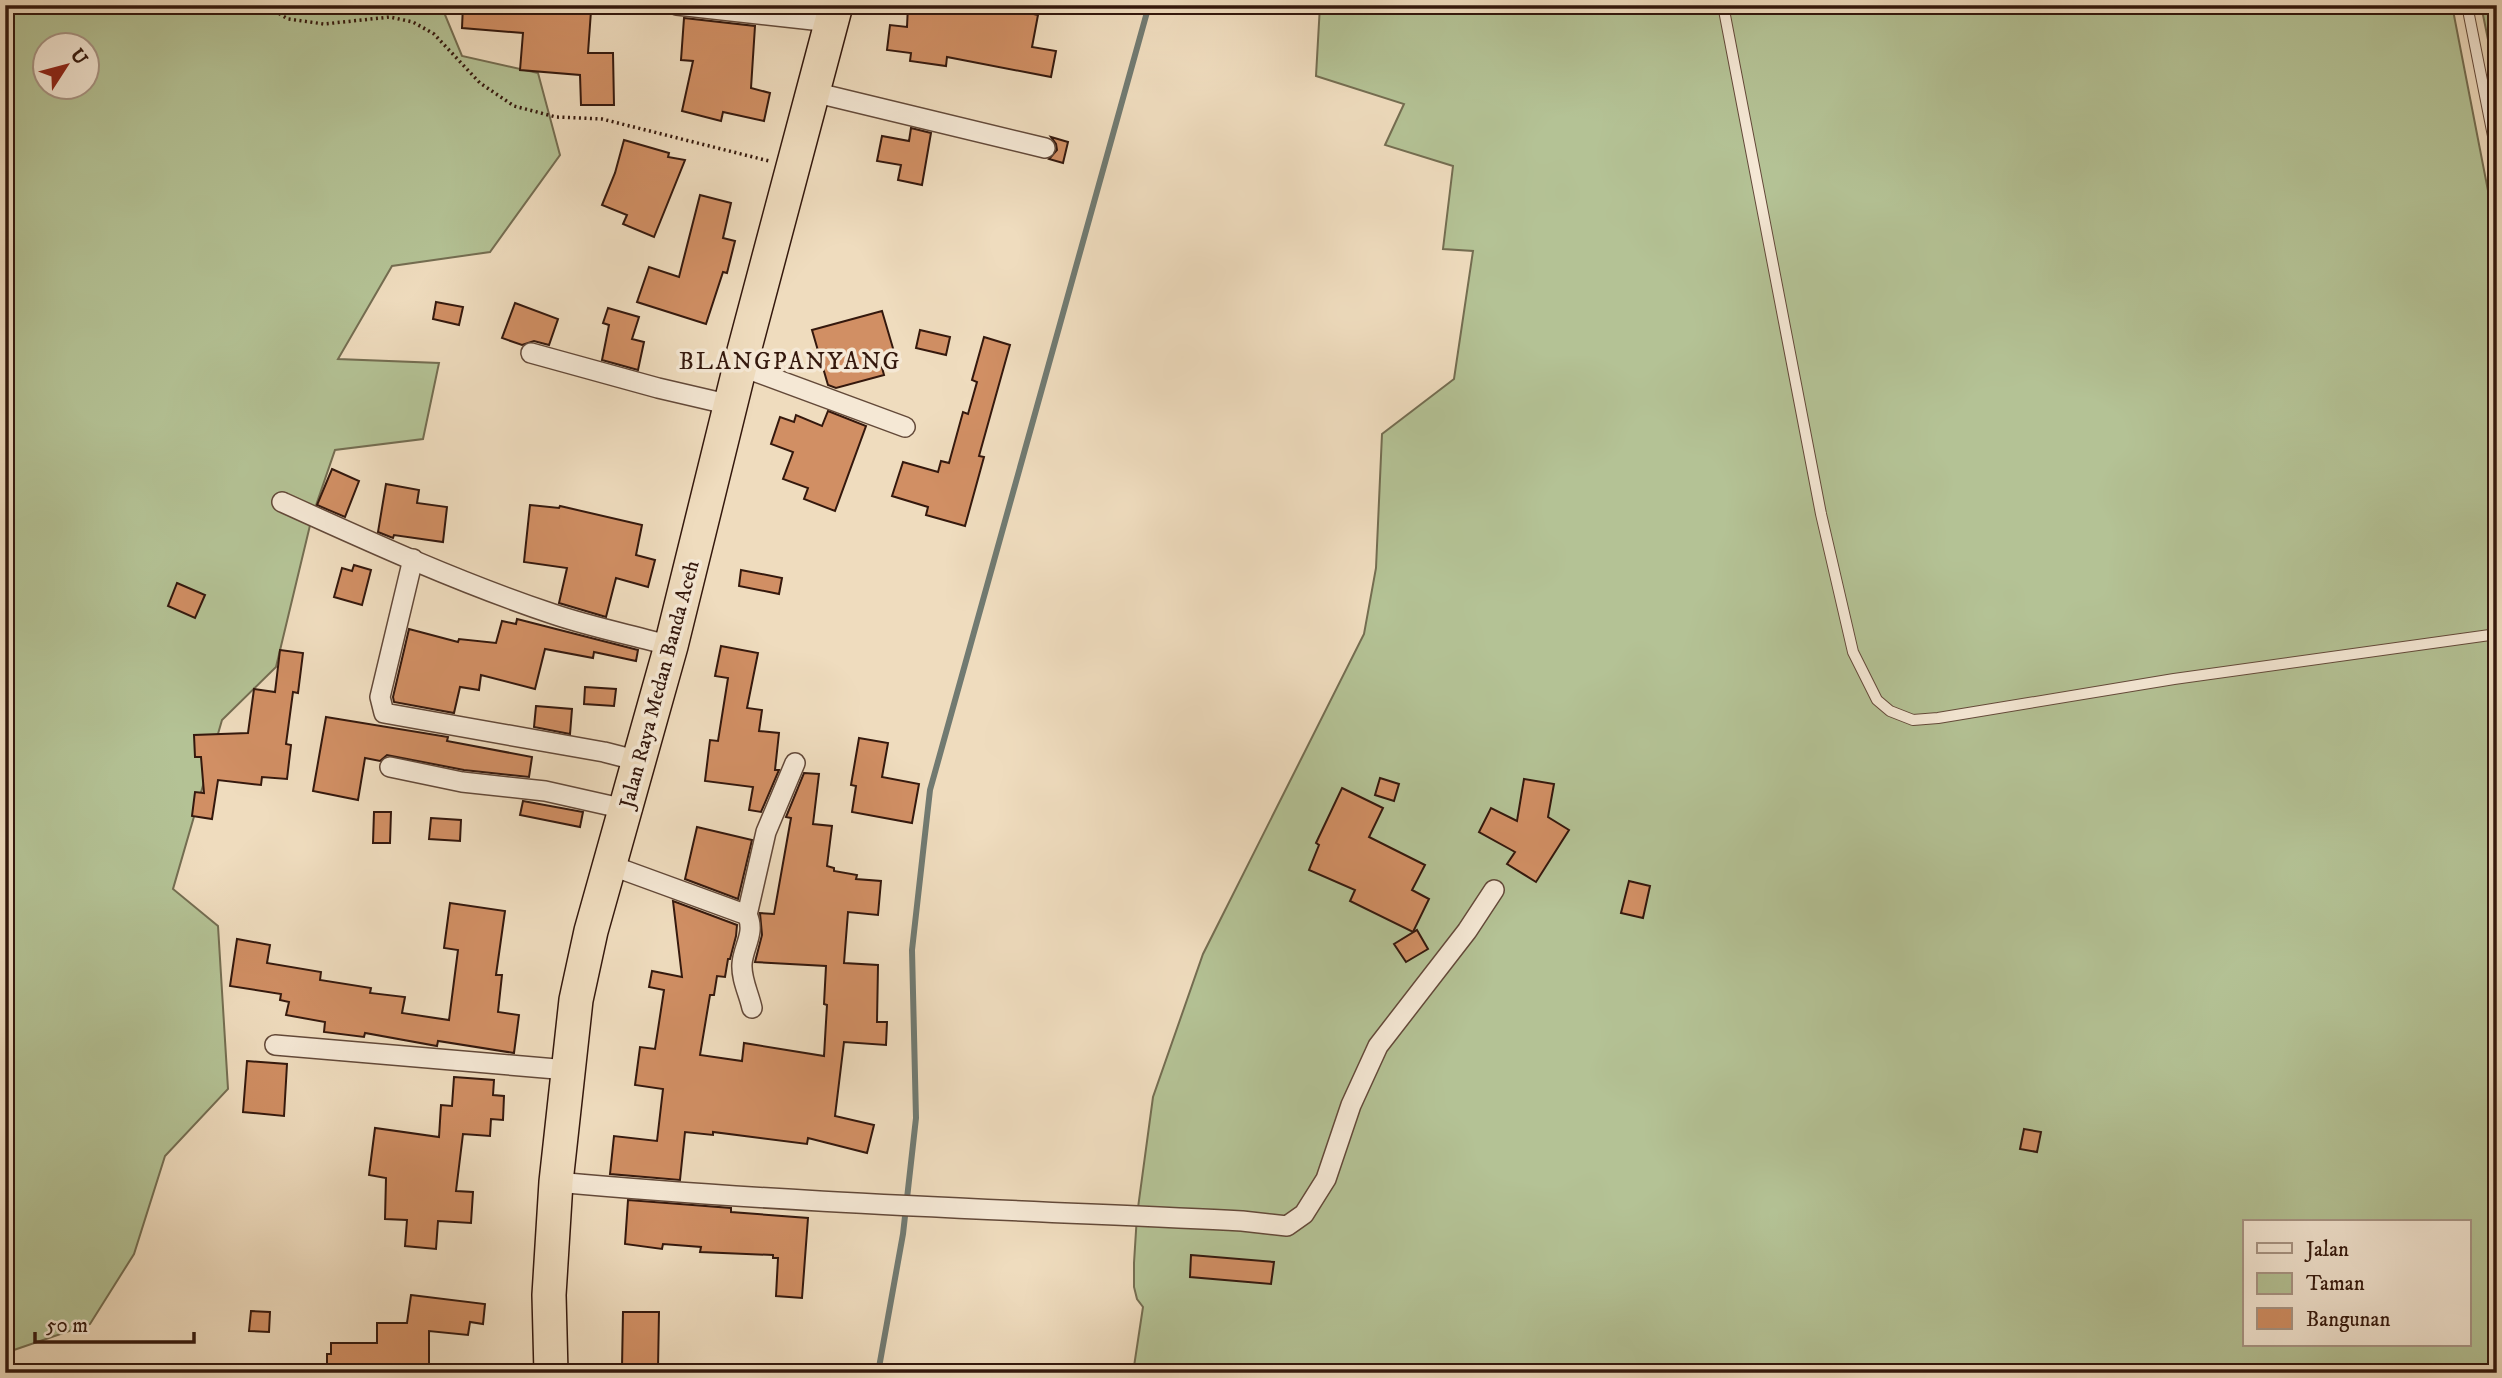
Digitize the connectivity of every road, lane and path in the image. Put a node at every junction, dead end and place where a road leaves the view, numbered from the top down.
1 (265, 5) edge
2 (677, 5) edge
3 (1723, 5) edge
4 (2468, 5) edge
5 (833, 14) edge
6 (813, 92) junction
7 (1045, 148) dead end
8 (2497, 156) edge
9 (794, 168) junction
10 (531, 353) dead end
11 (740, 366) junction
12 (731, 405) junction
13 (905, 427) dead end
14 (282, 502) dead end
15 (413, 559) junction
16 (2497, 634) edge
17 (671, 646) junction
18 (639, 761) junction
19 (795, 763) dead end
20 (390, 767) dead end
21 (625, 809) junction
22 (610, 865) junction
23 (1494, 890) dead end
24 (747, 915) junction
25 (752, 1008) dead end
26 (275, 1045) dead end
27 (568, 1070) junction
28 (556, 1182) junction
29 (551, 1373) edge

1 - 9 path
2 - 5 street
3 - 16 lane
4 - 8 lane
5 - 6 highway, Jalan Raya Medan Banda Aceh
6 - 7 street
6 - 9 highway, Jalan Raya Medan Banda Aceh
9 - 11 highway, Jalan Raya Medan Banda Aceh
10 - 12 street
11 - 12 highway, Jalan Raya Medan Banda Aceh
11 - 13 street
12 - 17 highway, Jalan Raya Medan Banda Aceh
14 - 15 street
15 - 17 street
15 - 18 street
17 - 18 highway, Jalan Raya Medan Banda Aceh
18 - 21 highway, Jalan Raya Medan Banda Aceh
19 - 24 street
20 - 21 street
21 - 22 highway, Jalan Raya Medan Banda Aceh
22 - 24 street
22 - 27 highway, Jalan Raya Medan Banda Aceh
23 - 28 street
24 - 25 street
26 - 27 street
27 - 28 highway, Jalan Raya Medan Banda Aceh
28 - 29 highway, Jalan Raya Medan Banda Aceh

